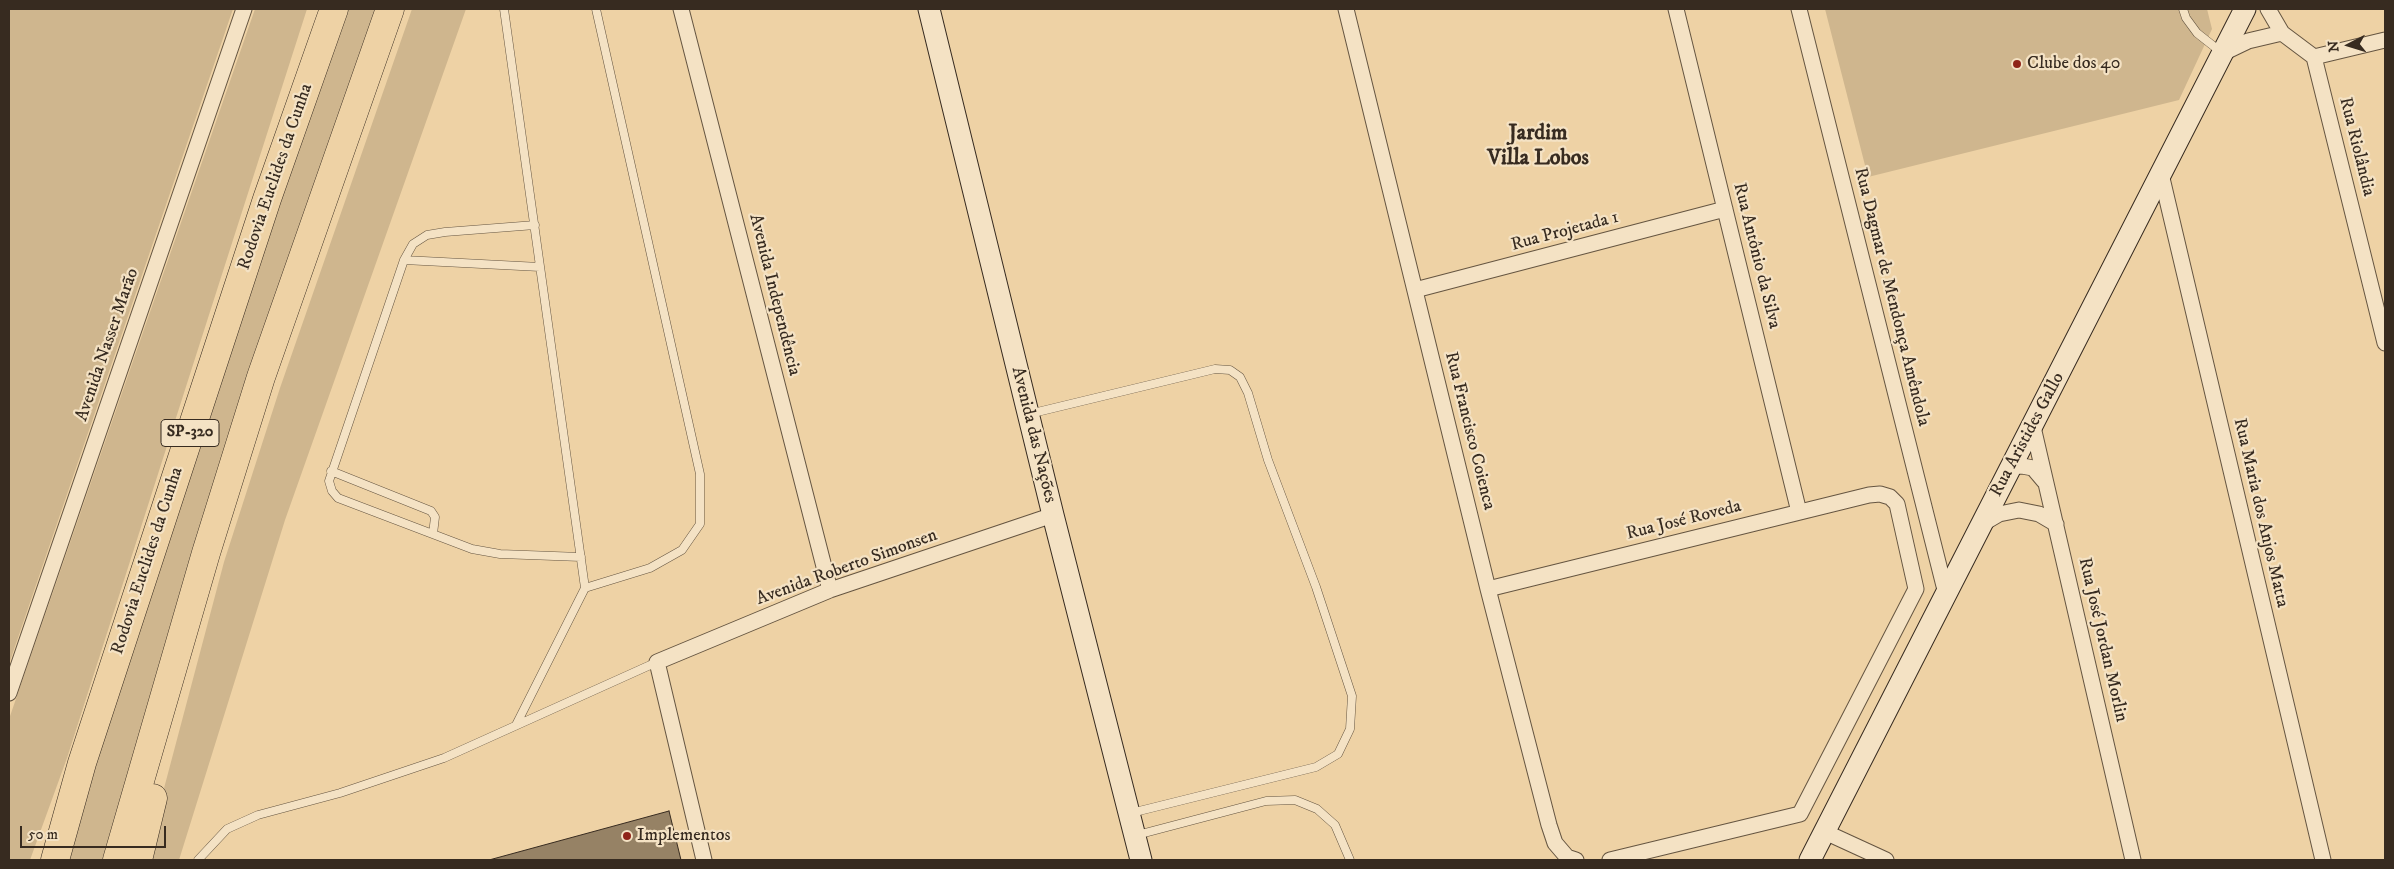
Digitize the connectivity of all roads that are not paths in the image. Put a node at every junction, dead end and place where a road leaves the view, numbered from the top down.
1 (244, 9) edge
2 (330, 9) edge
3 (334, 9) edge
4 (390, 9) edge
5 (504, 9) edge
6 (596, 9) edge
7 (681, 9) edge
8 (929, 9) edge
9 (1346, 9) edge
10 (1676, 9) edge
11 (1799, 9) edge
12 (2183, 9) edge
13 (2245, 9) edge
14 (2268, 9) edge
15 (2282, 33) junction
16 (2385, 40) edge
17 (319, 52) junction
18 (2223, 53) junction
19 (2314, 57) junction
20 (2161, 174) junction
21 (1725, 209) junction
22 (535, 225) junction
23 (404, 260) junction
24 (540, 268) junction
25 (1415, 290) junction
26 (2385, 343) edge
27 (1028, 414) junction
28 (2033, 427) junction
29 (2011, 467) junction
30 (331, 471) junction
31 (2046, 485) junction
32 (1799, 512) junction
33 (1053, 515) junction
34 (1982, 524) junction
35 (2056, 524) junction
36 (433, 534) junction
37 (206, 553) junction
38 (581, 557) junction
39 (585, 588) junction
40 (1488, 588) junction
41 (830, 590) junction
42 (1946, 594) junction
43 (657, 662) junction
44 (9, 693) edge
45 (516, 725) junction
46 (82, 763) junction
47 (1129, 814) junction
48 (1825, 832) junction
49 (1135, 836) junction
50 (1572, 859) edge
51 (46, 860) edge
52 (55, 860) edge
53 (117, 860) edge
54 (138, 860) edge
55 (199, 860) edge
56 (704, 860) edge
57 (1141, 860) edge
58 (1350, 860) edge
59 (1610, 860) edge
60 (1810, 860) edge
61 (1886, 860) edge
62 (2133, 860) edge
63 (2323, 860) edge

1 - 44 street, Avenida Nasser Marão
2 - 17 highway
3 - 17 highway, Rodovia Euclides da Cunha / SP-320
4 - 37 highway, SP-320
5 - 22 lane
6 - 39 lane
7 - 41 street, Avenida Independência
8 - 27 street, Avenida das Nações
9 - 25 street, Rua Francisco Coienca
10 - 21 street, Rua Antônio da Silva
11 - 42 street, Rua Dagmar de Mendonça Amêndola
12 - 18 lane
13 - 18 street, Rua Aristides Gallo
14 - 15 street
15 - 18 street
15 - 19 street
16 - 19 street
17 - 46 highway, Rodovia Euclides da Cunha / SP-320
18 - 20 street, Rua Aristides Gallo
19 - 26 street, Rua Riolândia
20 - 28 street, Rua Aristides Gallo
20 - 63 street, Rua Maria dos Anjos Matta
21 - 25 street, Rua Projetada 1
21 - 32 street, Rua Antônio da Silva
22 - 23 lane
22 - 24 lane
23 - 24 lane
23 - 30 lane
24 - 38 lane
25 - 40 street, Rua Francisco Coienca
27 - 33 street, Avenida das Nações
27 - 47 lane
28 - 29 street, Rua Aristides Gallo
28 - 31 street, Rua José Jordan Morlin
29 - 31 street
29 - 34 street, Rua Aristides Gallo
30 - 36 lane
30 - 36 lane
31 - 35 street, Rua José Jordan Morlin
32 - 40 street, Rua José Roveda
32 - 59 street, Rua José Roveda
33 - 41 street, Avenida Roberto Simonsen
33 - 47 street, Avenida das Nações
34 - 35 street
34 - 42 street, Rua Aristides Gallo
35 - 62 street, Rua José Jordan Morlin
36 - 38 lane
37 - 53 highway, SP-320
37 - 54 highway
38 - 39 lane
39 - 45 lane
40 - 50 street, Rua Francisco Coienca
41 - 43 street, Avenida Roberto Simonsen
42 - 48 street, Rua Aristides Gallo
43 - 45 lane
43 - 56 street
45 - 55 lane
46 - 51 highway
46 - 52 highway, Rodovia Euclides da Cunha / SP-320
47 - 49 street, Avenida das Nações
48 - 60 street, Rua Aristides Gallo
48 - 61 street
49 - 57 street, Avenida das Nações
49 - 58 lane

